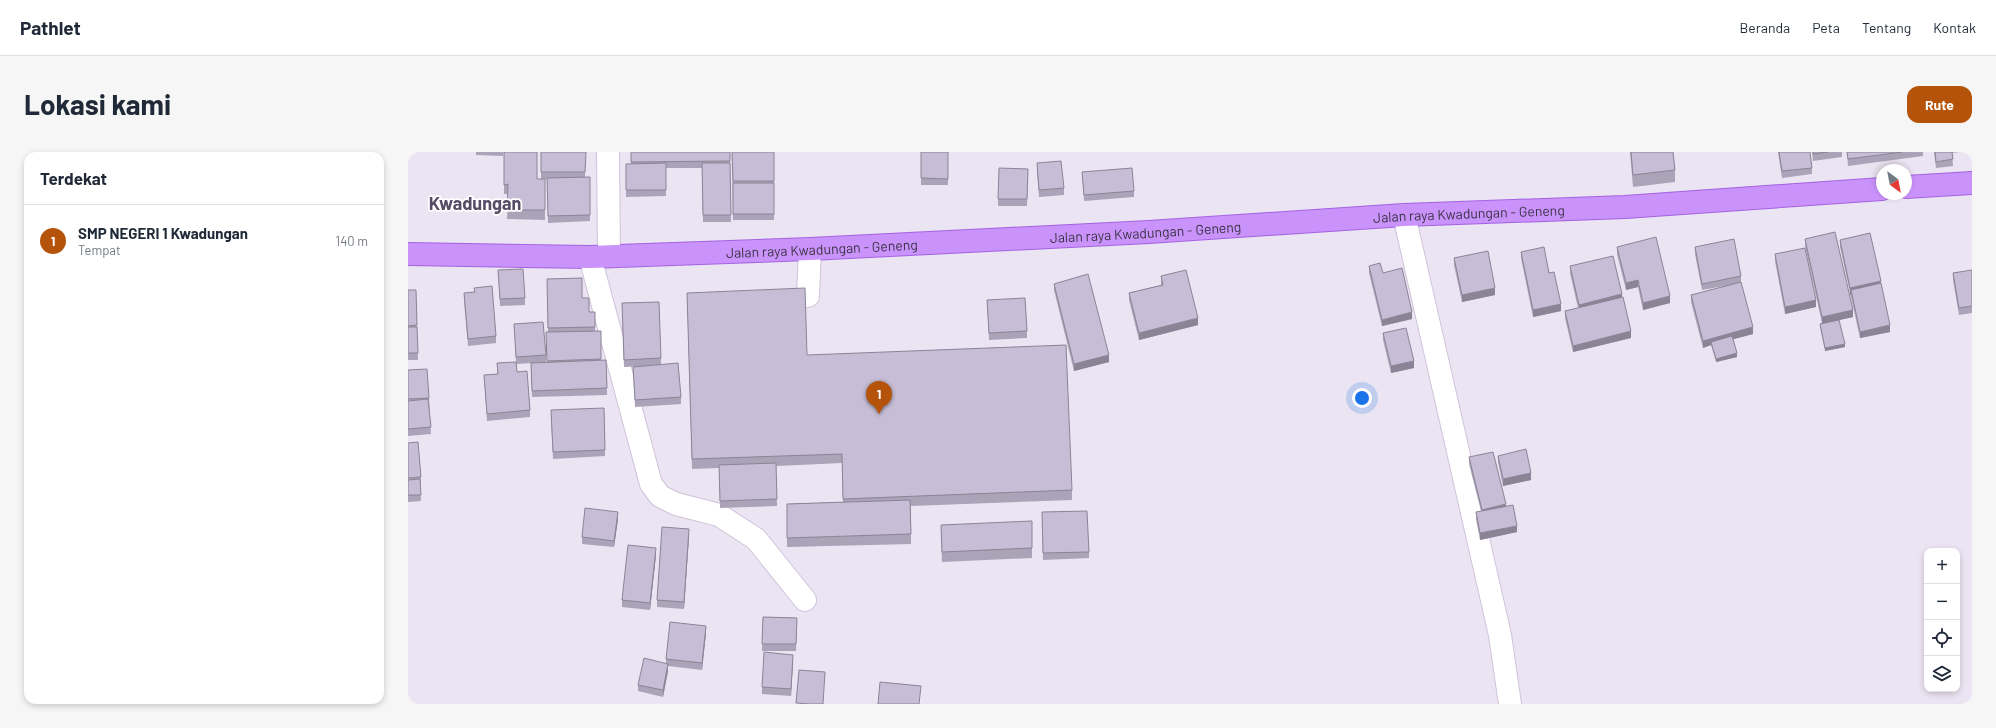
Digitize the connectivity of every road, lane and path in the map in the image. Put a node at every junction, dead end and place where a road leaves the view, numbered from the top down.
1 (608, 152) edge
2 (1972, 183) edge
3 (1912, 188) edge
4 (1876, 189) edge
5 (1404, 215) junction
6 (810, 249) junction
7 (408, 254) edge
8 (599, 256) junction
9 (808, 296) dead end
10 (805, 600) dead end
11 (1510, 704) edge

1 - 8 street
2 - 3 main road
4 - 5 main road, Jalan raya Kwadungan - Geneng
5 - 6 main road, Jalan raya Kwadungan - Geneng
5 - 11 street
6 - 8 main road, Jalan raya Kwadungan - Geneng
6 - 9 street
7 - 8 main road, Jalan raya Kwadungan - Geneng
8 - 10 street

